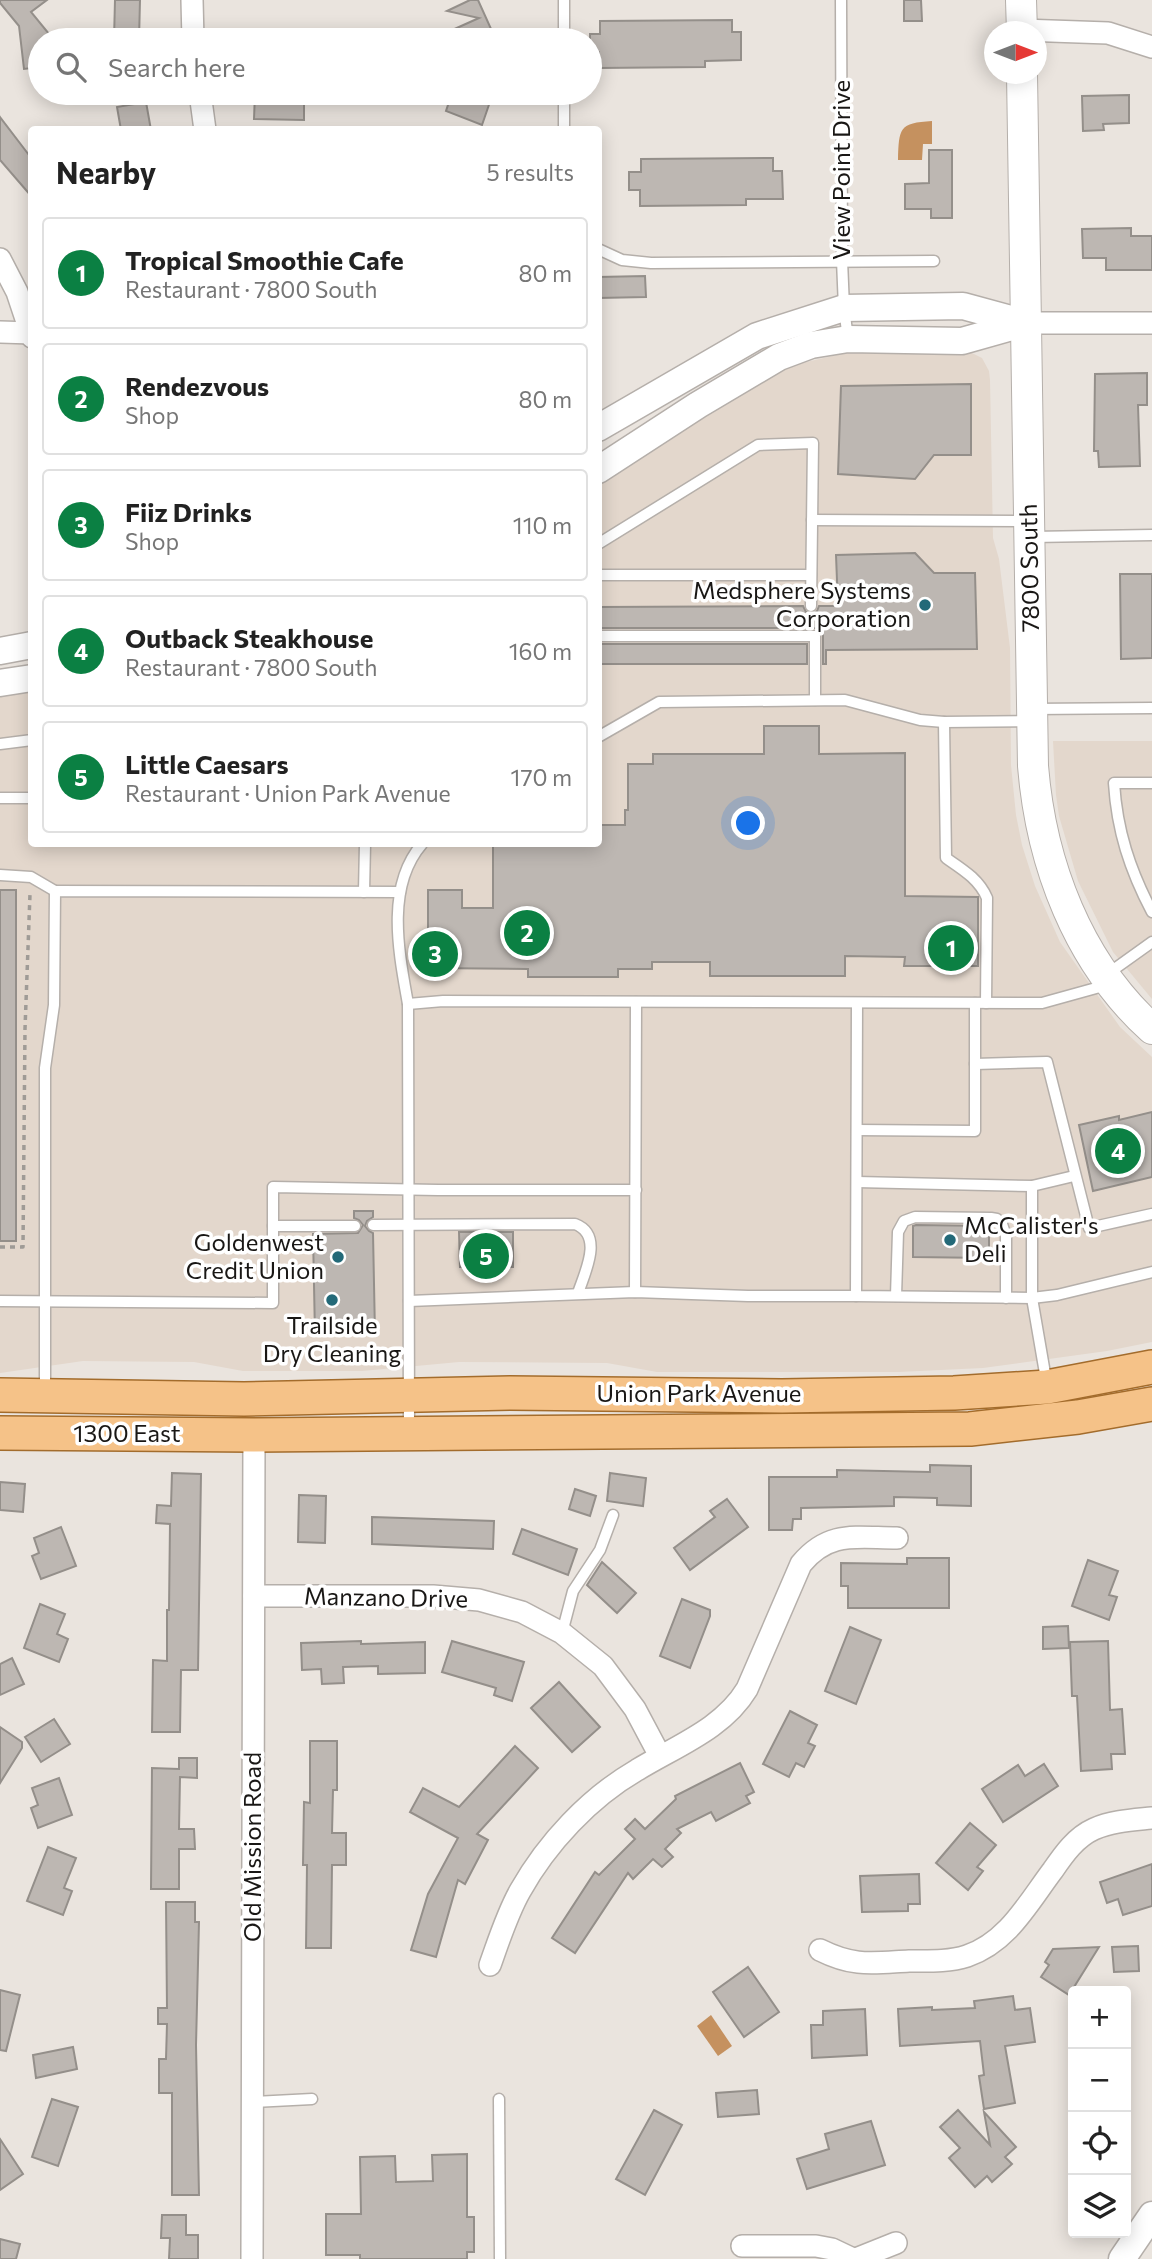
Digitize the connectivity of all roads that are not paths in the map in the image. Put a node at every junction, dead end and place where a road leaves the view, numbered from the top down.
1 (192, 0) edge
2 (564, 0) edge
3 (841, 0) edge
4 (1021, 0) edge
5 (1022, 21) edge
6 (193, 28) edge
7 (564, 28) edge
8 (1047, 32) edge
9 (1152, 47) edge
10 (1022, 84) edge
11 (202, 105) edge
12 (564, 105) edge
13 (204, 126) edge
14 (564, 126) edge
15 (602, 251) edge
16 (0, 259) edge
17 (842, 260) junction
18 (934, 261) dead end
19 (844, 308) junction
20 (1026, 323) junction
21 (1152, 323) edge
22 (28, 326) edge
23 (0, 332) edge
24 (28, 335) edge
25 (848, 339) junction
26 (602, 426) edge
27 (602, 467) edge
28 (812, 520) junction
29 (1029, 529) junction
30 (1152, 536) edge
31 (602, 542) edge
32 (602, 575) edge
33 (811, 575) junction
34 (811, 606) dead end
35 (602, 636) edge
36 (28, 646) edge
37 (0, 651) edge
38 (28, 679) edge
39 (0, 683) edge
40 (815, 700) junction
41 (1152, 708) edge
42 (1032, 715) junction
43 (944, 722) junction
44 (602, 735) edge
45 (28, 740) edge
46 (0, 744) edge
47 (1152, 783) edge
48 (0, 798) edge
49 (28, 798) edge
50 (365, 847) edge
51 (419, 847) edge
52 (0, 874) edge
53 (55, 891) junction
54 (364, 892) junction
55 (400, 892) junction
56 (1152, 912) edge
57 (1152, 942) edge
58 (1107, 980) junction
59 (636, 1002) junction
60 (857, 1003) junction
61 (980, 1003) junction
62 (408, 1004) junction
63 (1152, 1029) edge
64 (975, 1065) junction
65 (857, 1130) junction
66 (1074, 1176) junction
67 (857, 1182) junction
68 (1032, 1186) junction
69 (409, 1188) junction
70 (636, 1190) junction
71 (1152, 1214) edge
72 (373, 1225) dead end
73 (410, 1225) junction
74 (273, 1226) junction
75 (355, 1226) dead end
76 (1152, 1272) edge
77 (635, 1292) junction
78 (578, 1293) junction
79 (856, 1296) junction
80 (896, 1297) junction
81 (1032, 1297) junction
82 (1006, 1298) junction
83 (0, 1301) edge
84 (409, 1301) junction
85 (44, 1302) junction
86 (1152, 1367) edge
87 (1047, 1387) junction
88 (409, 1394) junction
89 (0, 1395) edge
90 (45, 1395) junction
91 (244, 1399) joint
92 (1152, 1404) edge
93 (939, 1429) junction
94 (0, 1433) edge
95 (409, 1433) junction
96 (254, 1434) junction
97 (613, 1515) dead end
98 (897, 1538) dead end
99 (254, 1596) junction
100 (562, 1633) junction
101 (660, 1756) junction
102 (1152, 1818) edge
103 (820, 1950) dead end
104 (490, 1965) dead end
105 (312, 2099) dead end
106 (499, 2099) dead end
107 (252, 2102) junction
108 (1152, 2215) edge
109 (896, 2243) dead end
110 (1145, 2243) edge
111 (742, 2246) dead end
112 (252, 2259) edge
113 (500, 2259) edge
114 (855, 2259) edge
115 (1122, 2259) edge

1 - 6 street
2 - 7 lane
3 - 17 lane, View Point Drive
4 - 5 main road
8 - 9 street
10 - 20 main road, 7800 South
11 - 13 street
12 - 14 lane
15 - 17 lane
16 - 22 street
17 - 18 lane
17 - 19 lane, View Point Drive
19 - 20 street
19 - 25 lane, View Point Drive
19 - 26 street
20 - 21 street
20 - 25 street
20 - 29 main road, 7800 South
23 - 24 street
25 - 27 street
28 - 29 lane
28 - 31 lane
28 - 33 lane
29 - 30 lane
29 - 42 main road, 7800 South
32 - 33 lane
33 - 34 lane
35 - 40 lane
36 - 37 street
38 - 39 street
40 - 43 lane
40 - 44 lane
41 - 42 lane
42 - 43 lane
42 - 58 main road, 7800 South
43 - 61 lane
45 - 46 lane
47 - 56 lane
48 - 49 lane
50 - 54 lane
51 - 55 lane
52 - 53 lane
53 - 54 lane
53 - 85 lane
54 - 55 lane
55 - 62 lane
57 - 58 lane
58 - 61 lane
58 - 63 main road, 7800 South
59 - 60 lane
59 - 62 lane
59 - 70 lane
60 - 61 lane
60 - 65 lane
61 - 64 lane
62 - 69 lane
64 - 65 lane
64 - 66 lane
65 - 67 lane
66 - 68 lane
66 - 71 lane
67 - 68 lane
67 - 79 lane
68 - 81 lane
69 - 70 lane
69 - 73 lane
69 - 74 lane
70 - 77 lane
72 - 73 lane
73 - 78 lane
73 - 84 lane
74 - 75 lane
74 - 85 lane
76 - 81 lane
77 - 78 lane
77 - 79 lane
78 - 84 lane
79 - 80 lane
80 - 82 lane
80 - 82 lane
81 - 82 lane
81 - 87 lane
83 - 85 lane
84 - 88 lane
85 - 90 lane
86 - 87 main road, Union Park Avenue
87 - 88 main road, Union Park Avenue
87 - 93 main road
88 - 91 main road, Union Park Avenue
88 - 95 lane
89 - 90 main road, 1300 East
90 - 91 main road, 1300 East
92 - 93 main road, Union Park Avenue
93 - 95 main road, Union Park Avenue
94 - 96 main road, 1300 East
95 - 96 main road, Union Park Avenue
96 - 99 street, Old Mission Road
97 - 100 lane
98 - 101 street
99 - 100 street, Manzano Drive
99 - 107 street, Old Mission Road
100 - 101 street, Manzano Drive
101 - 104 street
102 - 103 street
105 - 107 lane
106 - 113 lane
107 - 112 street, Old Mission Road
108 - 110 street
109 - 114 street
110 - 115 street
111 - 114 street

